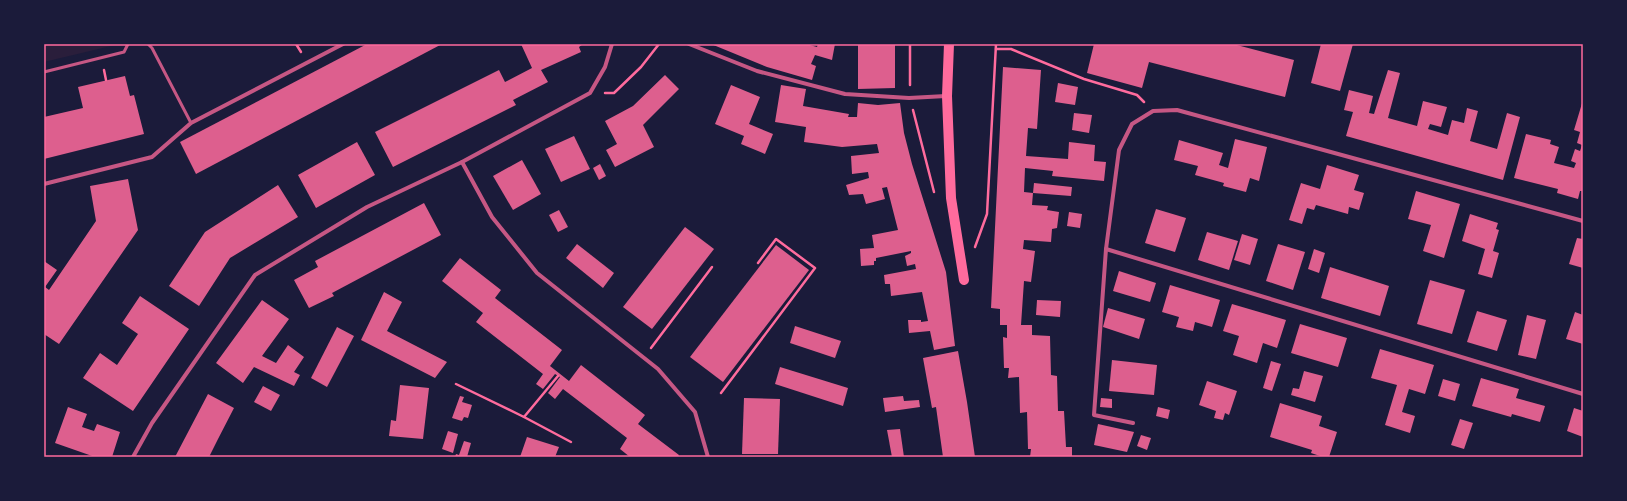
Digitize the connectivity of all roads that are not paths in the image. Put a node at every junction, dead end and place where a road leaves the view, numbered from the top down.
1 (128, 44) edge
2 (148, 44) edge
3 (343, 44) edge
4 (612, 44) edge
5 (689, 44) edge
6 (949, 44) edge
7 (44, 72) edge
8 (947, 96) junction
9 (191, 123) junction
10 (462, 162) junction
11 (44, 184) edge
12 (1583, 221) edge
13 (1106, 249) junction
14 (964, 280) dead end
15 (1583, 394) edge
16 (1133, 423) dead end
17 (133, 457) edge
18 (708, 457) edge

1 - 7 lane
2 - 9 lane
3 - 9 street
4 - 10 street
5 - 8 street
6 - 8 main road
8 - 14 main road
9 - 11 street
10 - 17 street
10 - 18 street
12 - 13 street
13 - 15 street
13 - 16 street

